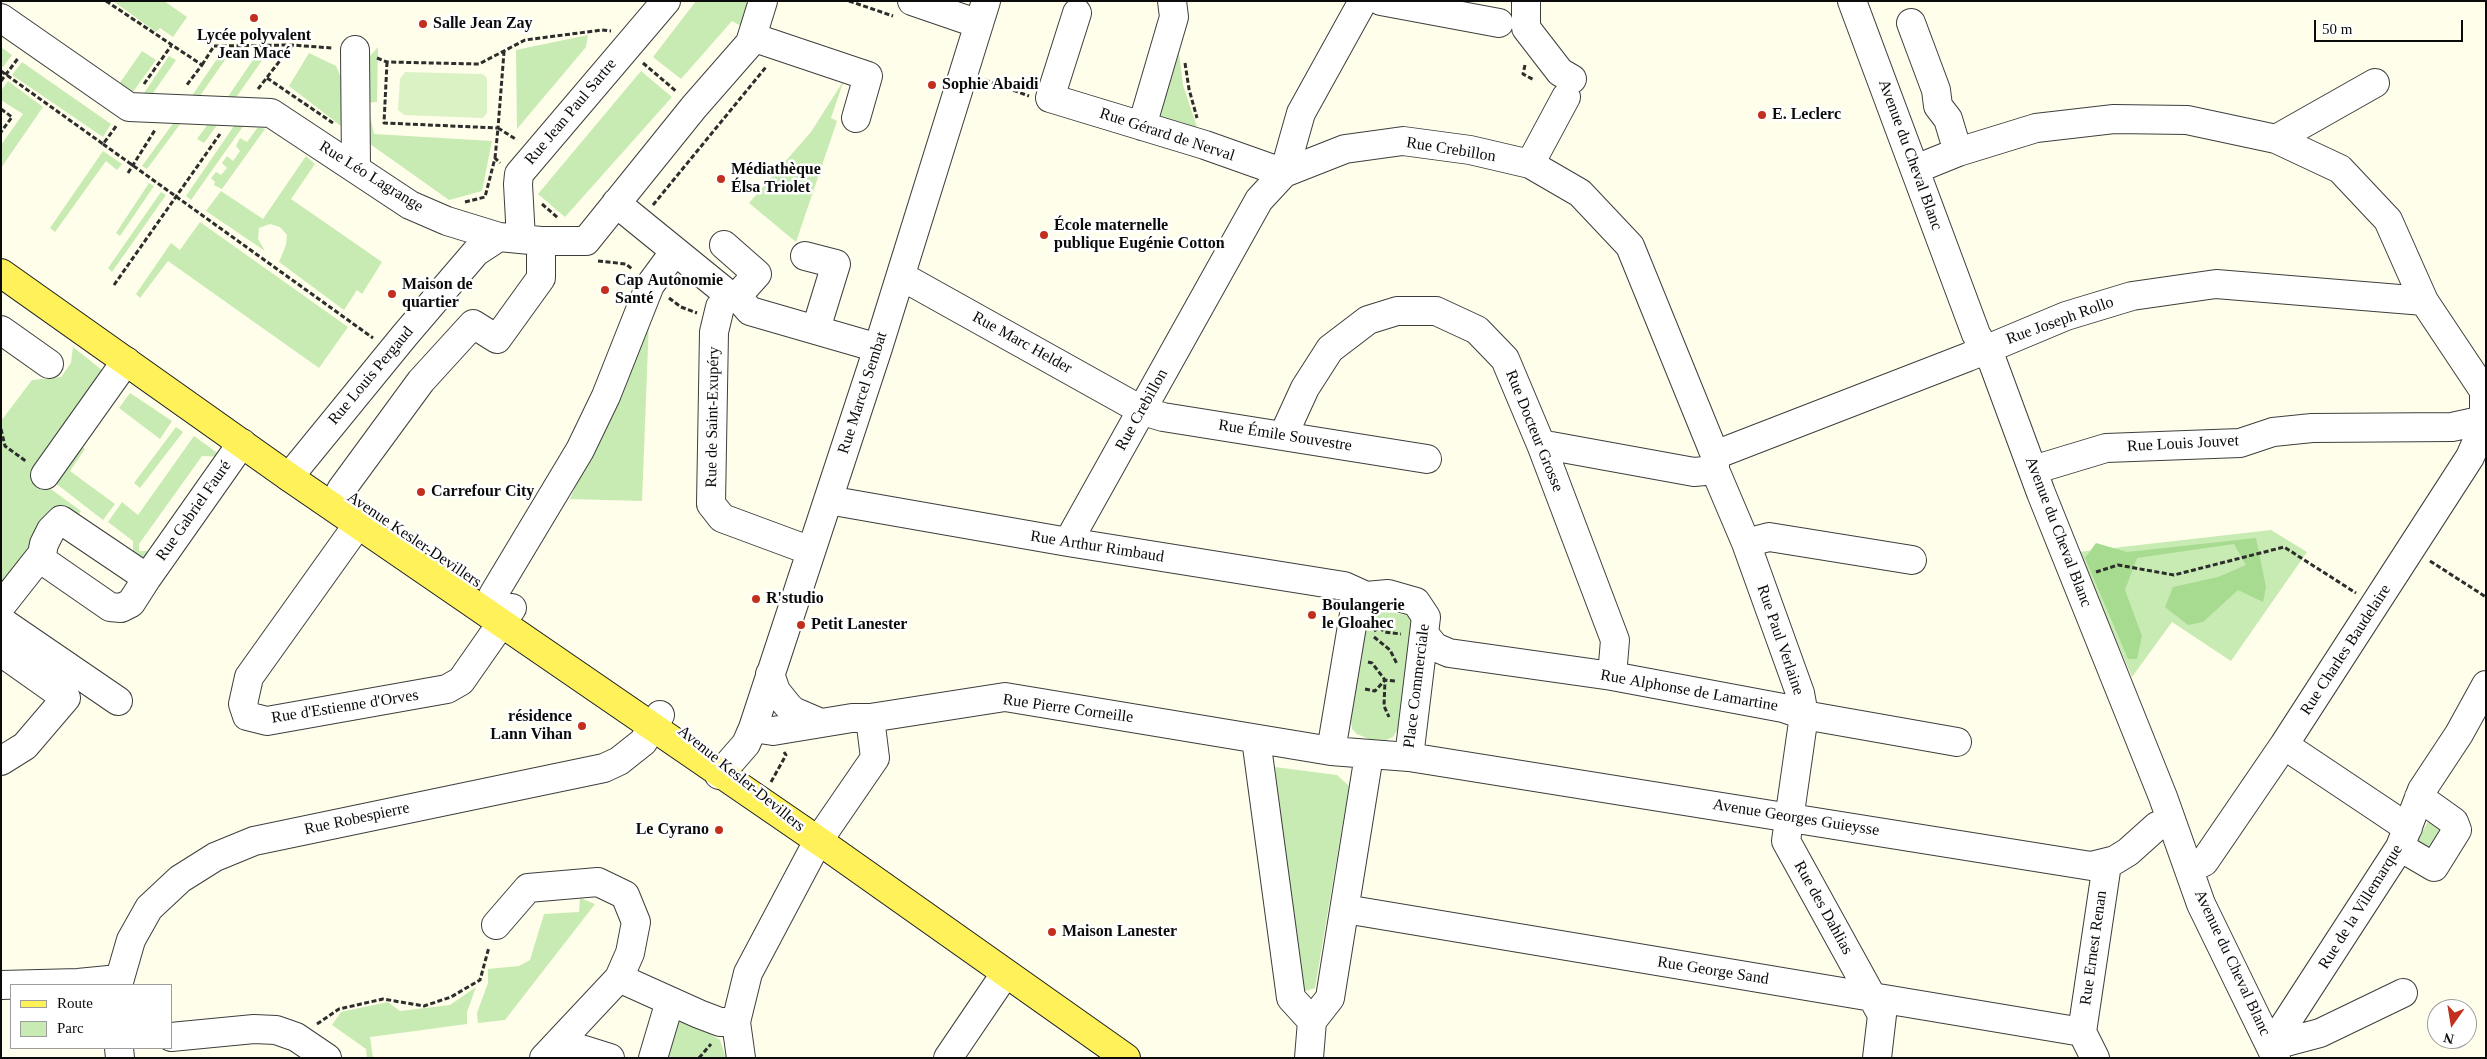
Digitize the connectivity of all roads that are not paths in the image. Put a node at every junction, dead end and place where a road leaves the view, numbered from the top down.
1 (666, 1) edge
2 (763, 1) edge
3 (912, 1) edge
4 (1172, 1) edge
5 (1363, 1) edge
6 (1381, 1) edge
7 (1526, 1) edge
8 (1852, 1) edge
9 (982, 13) edge
10 (1077, 13) dead end
11 (1, 18) edge
12 (1499, 22) dead end
13 (1911, 23) dead end
14 (752, 38) junction
15 (355, 50) road end
16 (2375, 82) dead end
17 (856, 118) dead end
18 (1142, 126) junction
19 (2276, 139) junction
20 (1958, 152) junction
21 (1530, 164) junction
22 (356, 168) junction
23 (1916, 168) junction
24 (1284, 174) junction
25 (626, 211) junction
26 (521, 239) junction
27 (724, 245) dead end
28 (675, 251) junction
29 (1, 252) edge
30 (805, 256) dead end
31 (1, 273) edge
32 (901, 276) junction
33 (731, 298) junction
34 (2424, 301) junction
35 (816, 329) junction
36 (1, 330) edge
37 (878, 348) junction
38 (1986, 349) junction
39 (126, 361) junction
40 (49, 364) dead end
41 (1143, 410) junction
42 (2485, 420) edge
43 (1283, 436) junction
44 (242, 444) junction
45 (1542, 447) junction
46 (1428, 459) dead end
47 (1715, 463) junction
48 (294, 470) junction
49 (2033, 470) junction
50 (45, 475) dead end
51 (341, 490) junction
52 (828, 500) junction
53 (359, 523) junction
54 (1068, 542) junction
55 (1746, 543) junction
56 (811, 550) junction
57 (42, 554) junction
58 (1912, 560) dead end
59 (147, 578) junction
60 (1366, 596) junction
61 (1, 606) edge
62 (502, 608) junction
63 (1, 621) edge
64 (1424, 635) junction
65 (1, 652) edge
66 (770, 674) junction
67 (1612, 676) junction
68 (2486, 685) edge
69 (118, 702) dead end
70 (1804, 715) junction
71 (870, 718) junction
72 (656, 722) junction
73 (821, 723) junction
74 (2486, 727) edge
75 (753, 728) junction
76 (2459, 734) junction
77 (1256, 739) junction
78 (1957, 742) dead end
79 (2284, 746) junction
80 (1331, 751) junction
81 (1369, 755) junction
82 (1408, 757) junction
83 (1, 761) edge
84 (724, 771) junction
85 (2419, 797) junction
86 (1788, 817) junction
87 (2171, 822) junction
88 (2404, 837) junction
89 (818, 841) junction
90 (2106, 864) junction
91 (2189, 869) junction
92 (1345, 910) junction
93 (496, 925) road end
94 (1005, 974) junction
95 (619, 978) junction
96 (118, 982) edge
97 (1, 984) edge
98 (2402, 993) dead end
99 (1871, 997) junction
100 (670, 1001) junction
101 (1312, 1021) junction
102 (736, 1022) junction
103 (2082, 1032) junction
104 (172, 1037) edge
105 (552, 1050) edge
106 (2274, 1052) edge
107 (328, 1058) edge
108 (610, 1058) edge
109 (652, 1058) edge
110 (741, 1058) edge
111 (948, 1058) edge
112 (1126, 1058) edge
113 (1309, 1058) edge
114 (1876, 1058) edge
115 (2095, 1058) edge

1 - 26 street, Rue Jean Paul Sartre
2 - 14 street
3 - 9 street
4 - 18 street
5 - 24 street
6 - 12 street
7 - 21 street
8 - 23 street, Avenue du Cheval Blanc
9 - 32 street, Rue Marcel Sembat
10 - 18 street, Rue Gérard de Nerval
11 - 22 street, Rue Léo Lagrange
13 - 20 street
14 - 17 street
14 - 25 street
15 - 22 street
16 - 19 street
18 - 24 street, Rue Gérard de Nerval
19 - 20 street
19 - 34 street
20 - 23 street
21 - 24 street, Rue Crebillon
21 - 47 street, Rue Crebillon
22 - 26 street, Rue Léo Lagrange
23 - 38 street, Avenue du Cheval Blanc
24 - 41 street, Rue Crebillon
25 - 26 street, Rue Léo Lagrange
25 - 28 street
26 - 48 street, Rue Louis Pergaud
26 - 51 street, Rue Jean Paul Sartre
27 - 33 street
28 - 33 street
28 - 62 street
29 - 48 main road, Avenue Kesler-Devillers
30 - 35 street
31 - 39 main road, Avenue Kesler-Devillers
32 - 37 street, Rue Marcel Sembat
32 - 41 street, Rue Marc Helder
33 - 35 street
33 - 56 street, Rue de Saint-Exupéry
34 - 38 street, Rue Joseph Rollo
34 - 42 street
35 - 37 street
36 - 40 street
37 - 52 street, Rue Marcel Sembat
38 - 47 street, Rue Joseph Rollo
38 - 49 street, Avenue du Cheval Blanc
39 - 44 main road, Avenue Kesler-Devillers
39 - 50 street
41 - 43 street, Rue Émile Souvestre
41 - 54 street, Rue Crebillon
42 - 49 street, Rue Louis Jouvet
42 - 79 street, Rue Charles Baudelaire
43 - 45 street, Rue Docteur Grosse
43 - 46 street, Rue Émile Souvestre
44 - 48 main road, Avenue Kesler-Devillers
44 - 59 street, Rue Gabriel Fauré
45 - 47 street, Rue Joseph Rollo
45 - 67 street, Rue Docteur Grosse
47 - 55 street, Rue Paul Verlaine
48 - 51 main road, Avenue Kesler-Devillers
48 - 53 main road, Avenue Kesler-Devillers
49 - 87 street, Avenue du Cheval Blanc
51 - 62 main road, Avenue Kesler-Devillers
52 - 54 street, Rue Arthur Rimbaud
52 - 56 street, Rue Marcel Sembat
53 - 62 main road, Avenue Kesler-Devillers
53 - 62 street, Rue d'Estienne d'Orves
54 - 60 street, Rue Arthur Rimbaud
55 - 58 street
55 - 70 street, Rue Paul Verlaine
56 - 66 street, Rue Marcel Sembat
57 - 59 street, Rue Gabriel Fauré
57 - 59 street, Rue Gabriel Fauré
57 - 61 street
60 - 64 street, Place Commerciale
60 - 80 street
62 - 72 main road, Avenue Kesler-Devillers
63 - 69 street
64 - 67 street, Rue Alphonse de Lamartine
64 - 82 street, Place Commerciale
65 - 83 street
66 - 73 street
66 - 75 street, Rue Marcel Sembat
67 - 70 street, Rue Alphonse de Lamartine
68 - 76 street, Rue de la Villemarque
70 - 78 street, Rue Alphonse de Lamartine
70 - 86 street, Rue Paul Verlaine
71 - 73 street, Rue Pierre Corneille
71 - 77 street, Rue Pierre Corneille
71 - 89 street
72 - 84 main road, Avenue Kesler-Devillers
72 - 96 street, Rue Robespierre
73 - 75 street, Rue Pierre Corneille
74 - 76 street
75 - 84 street, Rue Marcel Sembat
76 - 85 street, Rue de la Villemarque
77 - 80 street, Rue Pierre Corneille
77 - 101 street
79 - 88 street
79 - 91 street, Rue Charles Baudelaire
80 - 81 street, Place Commerciale
81 - 82 street, Place Commerciale
81 - 92 street
82 - 86 street, Avenue Georges Guieysse
84 - 89 main road, Avenue Kesler-Devillers
85 - 88 street, Rue de la Villemarque
85 - 88 street
86 - 90 street, Avenue Georges Guieysse
86 - 99 street, Rue des Dahlias
87 - 90 street, Avenue Georges Guieysse
87 - 91 street, Avenue du Cheval Blanc
88 - 106 street, Rue de la Villemarque
89 - 94 main road, Avenue Kesler-Devillers
89 - 102 street
90 - 103 street, Rue Ernest Renan
91 - 106 street, Avenue du Cheval Blanc
92 - 99 street, Rue George Sand
92 - 101 street
93 - 95 street
94 - 111 street
94 - 112 main road, Avenue Kesler-Devillers
95 - 100 street
95 - 105 street
96 - 97 street
98 - 106 street
99 - 103 street, Rue George Sand
99 - 114 street, Rue des Dahlias
100 - 102 street
100 - 109 street
101 - 113 street
102 - 110 street
103 - 115 street
104 - 107 street
105 - 108 street

